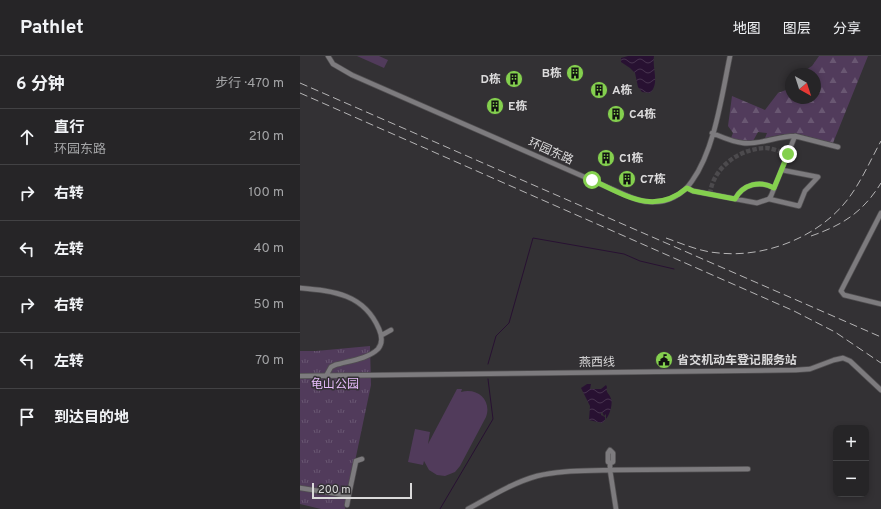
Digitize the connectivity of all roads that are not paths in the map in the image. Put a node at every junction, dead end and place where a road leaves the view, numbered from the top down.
1 (328, 56) edge
2 (730, 56) edge
3 (712, 133) junction
4 (796, 136) junction
5 (838, 147) dead end
6 (782, 170) junction
7 (687, 188) junction
8 (774, 188) junction
9 (735, 199) junction
10 (769, 199) junction
11 (881, 213) edge
12 (300, 288) edge
13 (881, 304) edge
14 (391, 330) dead end
15 (382, 335) junction
16 (300, 376) edge
17 (326, 376) junction
18 (881, 390) edge
19 (362, 459) dead end
20 (610, 463) dead end
21 (748, 469) dead end
22 (610, 470) junction
23 (300, 488) edge
24 (350, 494) junction
25 (347, 504) dead end
26 (468, 509) edge
27 (616, 509) edge

1 - 7 street, 环园东路
2 - 3 street, 环园东路
3 - 4 street
3 - 7 street, 环园东路
4 - 5 street
4 - 6 street
6 - 8 street
6 - 10 street
7 - 9 street
8 - 9 street
8 - 10 street
9 - 10 street
11 - 13 street
12 - 15 street
14 - 15 street
15 - 17 street
16 - 17 street, 燕西线
17 - 18 street, 燕西线
19 - 24 street
20 - 22 street
21 - 22 street
22 - 26 street
22 - 27 street
23 - 24 street
24 - 25 street

